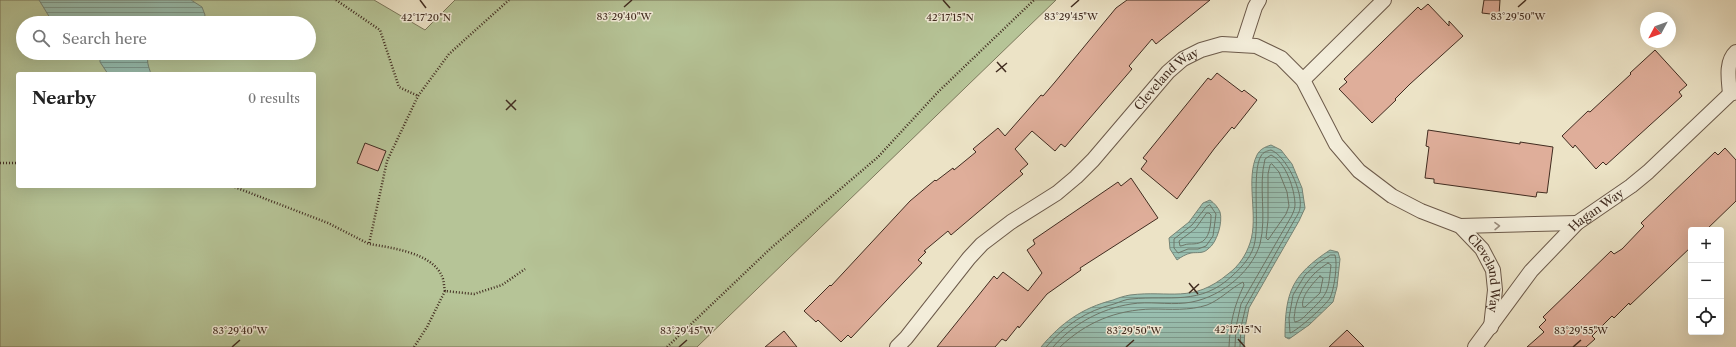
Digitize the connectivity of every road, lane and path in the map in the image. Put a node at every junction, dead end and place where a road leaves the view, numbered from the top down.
1 (336, 0) edge
2 (509, 0) edge
3 (1034, 0) edge
4 (1259, 0) edge
5 (1384, 0) edge
6 (1243, 44) junction
7 (1736, 52) edge
8 (1303, 80) junction
9 (1733, 93) edge
10 (418, 96) junction
11 (0, 163) edge
12 (16, 163) edge
13 (237, 188) edge
14 (1577, 223) junction
15 (1460, 226) junction
16 (369, 244) junction
17 (525, 269) dead end
18 (445, 291) junction
19 (1491, 328) junction
20 (414, 347) edge
21 (668, 347) edge
22 (897, 347) edge
23 (1475, 347) edge

1 - 10 path
2 - 10 path
3 - 21 path
4 - 6 street
5 - 8 street
6 - 8 street, Cleveland Way
6 - 22 street, Cleveland Way
7 - 9 street
8 - 15 street, Cleveland Way
9 - 14 street, Hagan Way
10 - 16 path
11 - 12 path
13 - 16 path
15 -> 14 street, Cleveland Way
14 - 19 street, Hagan Way
15 - 19 street, Cleveland Way
16 - 18 path
17 - 18 path
18 - 20 path
19 - 23 street, Hagan Way

